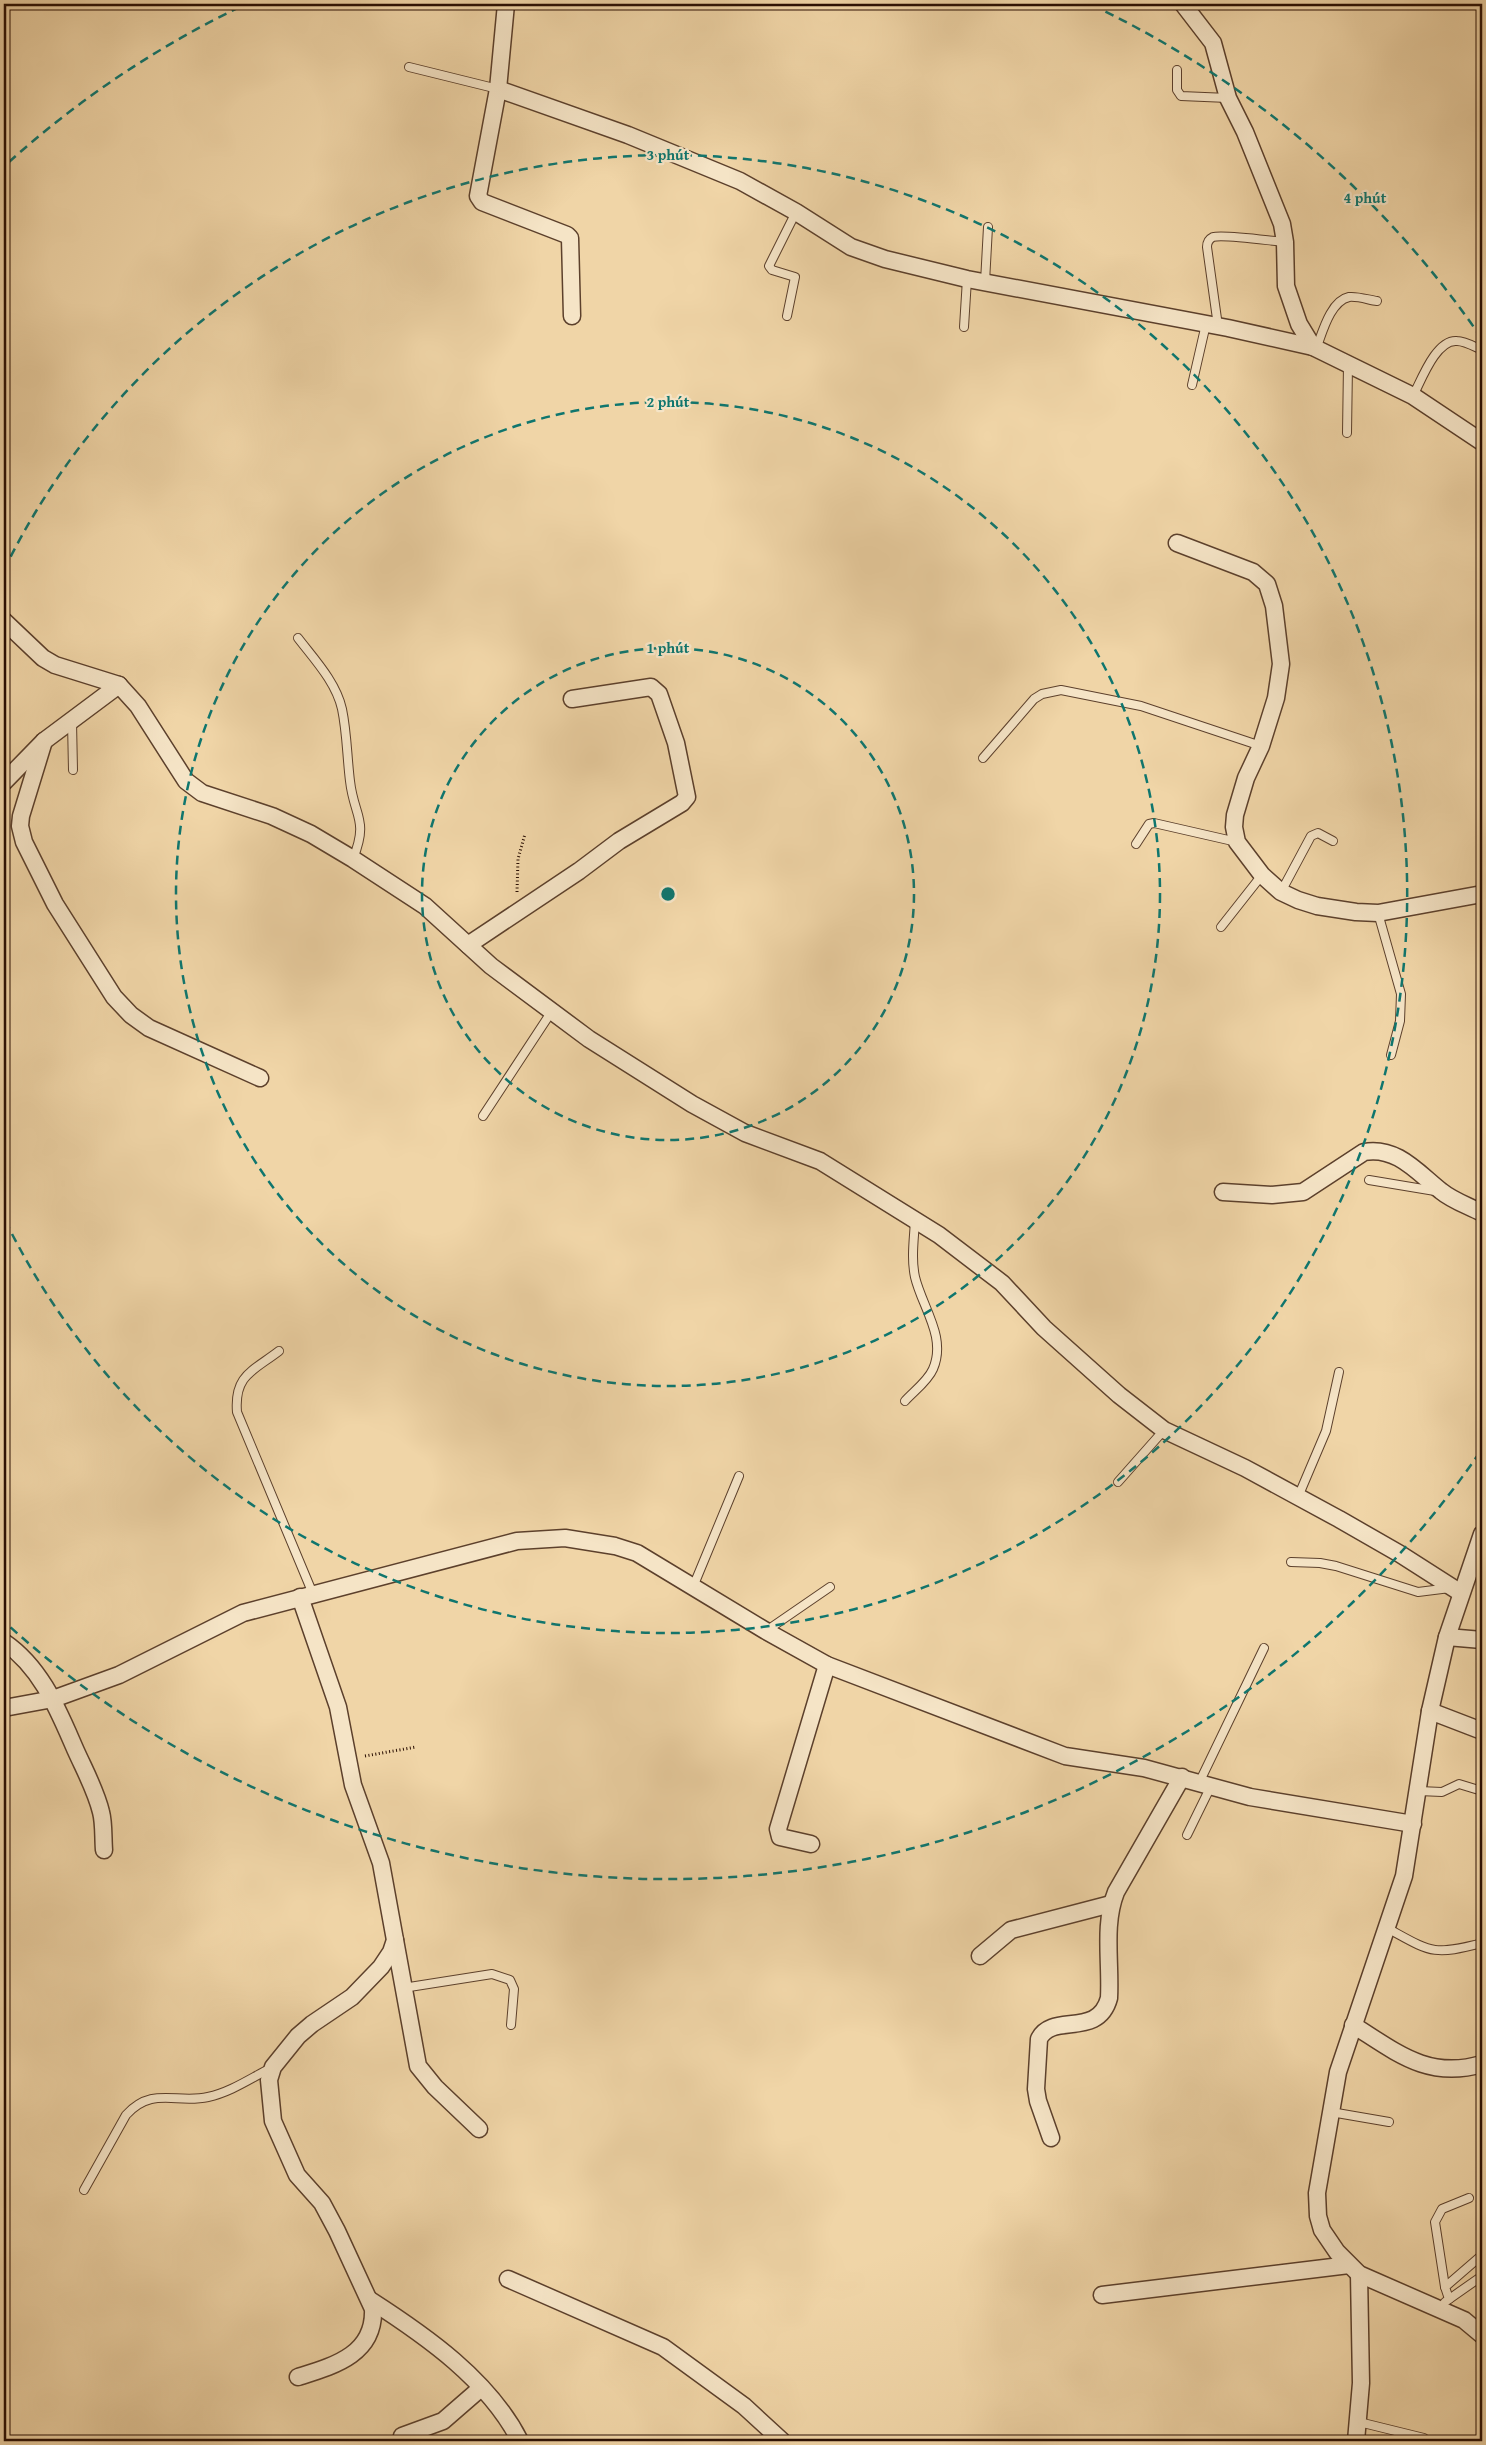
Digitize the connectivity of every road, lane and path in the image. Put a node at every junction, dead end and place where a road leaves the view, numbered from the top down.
1 (506, 4) edge
2 (1183, 4) edge
3 (409, 67) dead end
4 (1177, 70) dead end
5 (498, 89) junction
6 (1228, 98) junction
7 (796, 212) junction
8 (988, 227) dead end
9 (1285, 242) junction
10 (967, 279) junction
11 (985, 282) junction
12 (1377, 301) dead end
13 (572, 316) dead end
14 (787, 316) dead end
15 (1212, 325) junction
16 (964, 327) dead end
17 (1314, 348) junction
18 (1482, 350) edge
19 (1348, 364) junction
20 (1192, 385) dead end
21 (1413, 396) junction
22 (1347, 433) dead end
23 (1482, 442) edge
24 (1176, 543) dead end
25 (8, 626) edge
26 (298, 638) dead end
27 (119, 685) junction
28 (572, 699) dead end
29 (72, 718) junction
30 (44, 741) junction
31 (1261, 746) junction
32 (983, 758) dead end
33 (73, 770) dead end
34 (4, 782) edge
35 (525, 834) dead end
36 (1334, 841) dead end
37 (1237, 842) junction
38 (1136, 844) dead end
39 (352, 859) junction
40 (1262, 875) junction
41 (1281, 892) junction
42 (1482, 894) edge
43 (518, 911) junction
44 (1378, 913) junction
45 (1221, 927) dead end
46 (468, 945) junction
47 (552, 1012) junction
48 (1391, 1054) dead end
49 (260, 1078) dead end
50 (483, 1116) dead end
51 (1369, 1180) dead end
52 (1223, 1192) dead end
53 (1442, 1192) junction
54 (1482, 1213) edge
55 (916, 1220) junction
56 (279, 1351) dead end
57 (1339, 1372) dead end
58 (905, 1401) dead end
59 (1164, 1430) junction
60 (738, 1476) dead end
61 (1118, 1482) dead end
62 (1298, 1496) junction
63 (1482, 1534) edge
64 (1291, 1562) dead end
65 (693, 1587) junction
66 (830, 1587) dead end
67 (1456, 1590) junction
68 (307, 1595) junction
69 (766, 1631) junction
70 (1447, 1637) junction
71 (1482, 1640) edge
72 (4, 1642) edge
73 (1264, 1648) dead end
74 (827, 1665) junction
75 (53, 1699) junction
76 (4, 1708) edge
77 (1430, 1711) junction
78 (1482, 1732) edge
79 (416, 1747) dead end
80 (348, 1760) junction
81 (1182, 1778) junction
82 (1205, 1784) junction
83 (1419, 1791) junction
84 (1482, 1791) edge
85 (1412, 1824) junction
86 (1188, 1835) dead end
87 (811, 1844) dead end
88 (104, 1850) dead end
89 (1111, 1904) junction
90 (1387, 1928) junction
91 (395, 1940) junction
92 (1482, 1943) edge
93 (980, 1956) dead end
94 (403, 1988) junction
95 (511, 2025) dead end
96 (1353, 2025) junction
97 (1482, 2064) edge
98 (273, 2067) junction
99 (1331, 2112) junction
100 (1389, 2122) dead end
101 (479, 2130) dead end
102 (1051, 2138) dead end
103 (84, 2190) dead end
104 (1469, 2198) dead end
105 (1482, 2255) edge
106 (1354, 2269) junction
107 (1482, 2276) edge
108 (508, 2278) dead end
109 (1445, 2288) junction
110 (1102, 2295) dead end
111 (370, 2300) junction
112 (1443, 2304) junction
113 (1482, 2335) edge
114 (298, 2377) dead end
115 (481, 2388) junction
116 (1359, 2422) junction
117 (402, 2436) dead end
118 (1424, 2438) dead end
119 (520, 2441) edge
120 (782, 2441) edge
121 (1356, 2441) edge

1 - 5 street
2 - 6 street
3 - 5 lane
4 - 6 lane
5 - 7 street
5 - 13 street
6 - 9 street
7 - 10 street
7 - 14 lane
8 - 11 lane
9 - 15 lane
9 - 17 street
10 - 11 street
10 - 16 lane
11 - 15 street
12 - 17 lane
15 - 17 street
15 - 20 lane
17 - 19 street
18 - 21 lane
19 - 21 street
19 - 22 lane
21 - 23 street
24 - 31 street
25 - 27 street
26 - 39 lane
27 - 29 street
27 - 39 street
28 - 43 street
29 - 30 street
29 - 33 lane
30 - 34 street
30 - 49 street
31 - 32 lane
31 - 37 street
35 - 43 path
36 - 41 lane
37 - 38 lane
37 - 40 street
39 - 46 street
40 - 41 street
40 - 45 lane
41 - 44 street
42 - 44 street
43 - 46 street
44 - 48 lane
46 - 47 street
47 - 50 lane
47 - 55 street
51 - 53 lane
52 - 53 street
53 - 54 street
55 - 58 lane
55 - 59 street
56 - 68 lane
57 - 62 lane
59 - 61 lane
59 - 62 street
60 - 65 lane
62 - 67 street
63 - 67 street
64 - 67 lane
65 - 68 street
65 - 69 street
66 - 69 lane
67 - 70 street
68 - 75 street
68 - 80 street
69 - 74 street
70 - 71 street
70 - 77 street
72 - 75 street
73 - 82 lane
74 - 81 street
74 - 87 street
75 - 76 street
75 - 88 street
77 - 78 street
77 - 83 street
79 - 80 path
80 - 91 street
81 - 82 street
81 - 89 street
82 - 85 street
82 - 86 lane
83 - 84 lane
83 - 85 street
85 - 90 street
89 - 93 street
89 - 102 street
90 - 92 lane
90 - 96 street
91 - 94 street
91 - 98 street
94 - 95 lane
94 - 101 street
96 - 97 street
96 - 99 street
98 - 103 lane
98 - 111 street
99 - 100 lane
99 - 106 street
104 - 109 lane
105 - 109 lane
106 - 110 street
106 - 112 street
106 - 116 street
107 - 112 lane
108 - 120 street
109 - 112 lane
111 - 114 street
111 - 115 street
112 - 113 street
115 - 117 street
115 - 119 street
116 - 118 lane
116 - 121 street

